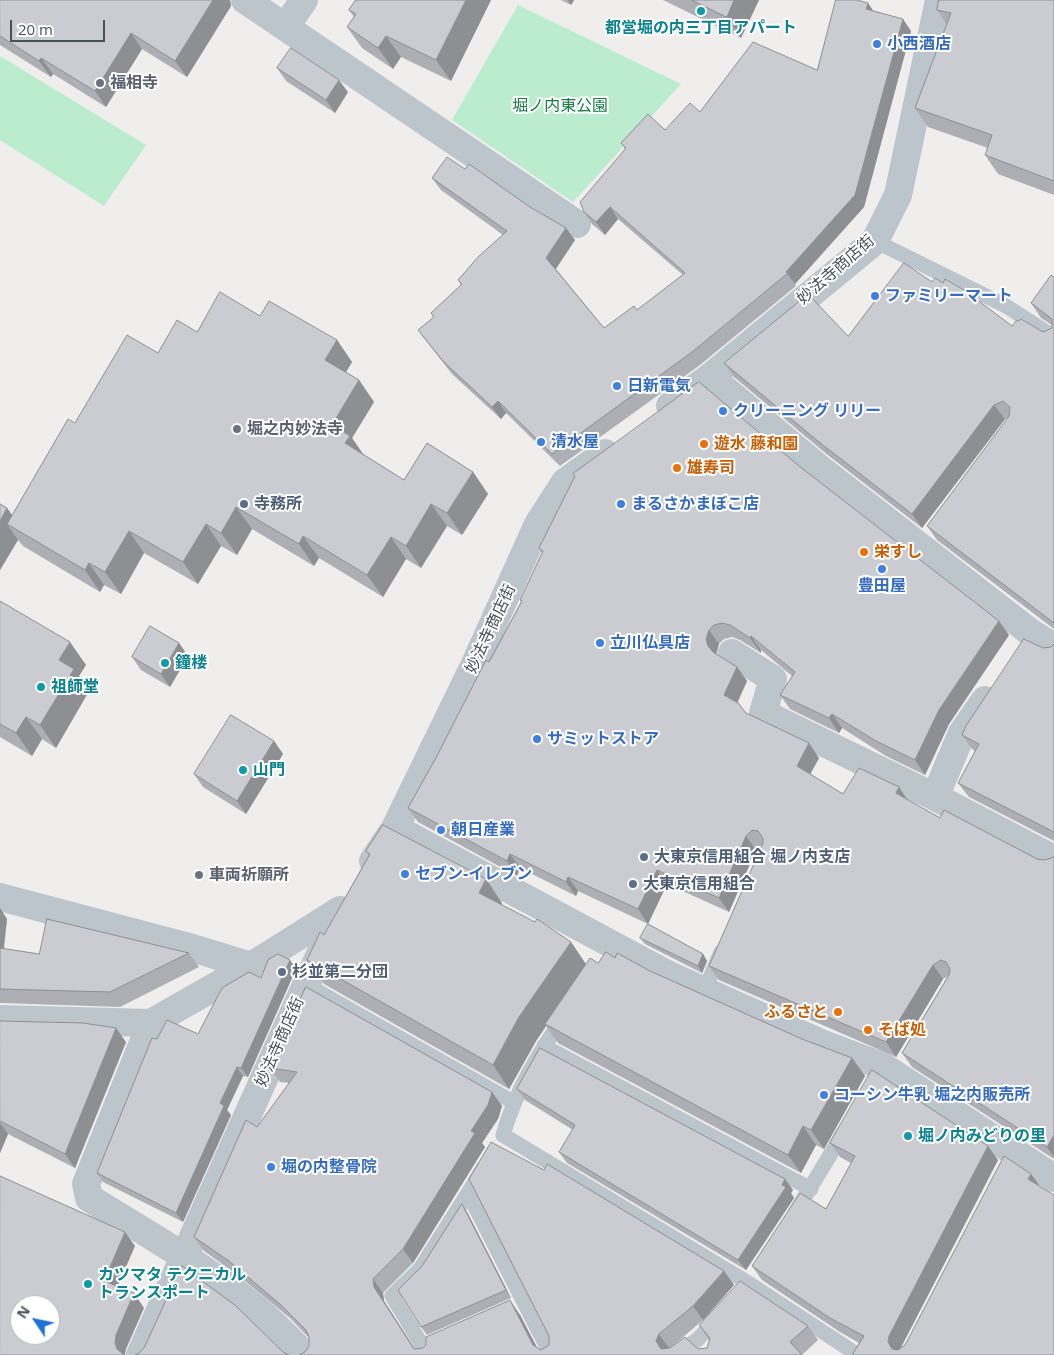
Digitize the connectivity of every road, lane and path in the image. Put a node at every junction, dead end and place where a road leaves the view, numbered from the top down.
1 (245, 0) edge
2 (304, 0) edge
3 (939, 0) edge
4 (286, 26) junction
5 (577, 224) dead end
6 (874, 241) junction
7 (1054, 337) edge
8 (710, 377) junction
9 (654, 418) edge
10 (629, 436) edge
11 (1047, 639) edge
12 (732, 653) dead end
13 (1015, 655) edge
14 (999, 678) edge
15 (935, 797) junction
16 (395, 828) junction
17 (1054, 859) edge
18 (0, 897) edge
19 (340, 910) junction
20 (727, 940) edge
21 (251, 966) junction
22 (306, 984) junction
23 (704, 992) junction
24 (570, 1007) edge
25 (0, 1019) edge
26 (151, 1023) junction
27 (544, 1046) junction
28 (513, 1102) junction
29 (854, 1115) edge
30 (503, 1135) junction
31 (1054, 1178) edge
32 (811, 1189) junction
33 (468, 1193) junction
34 (785, 1229) edge
35 (185, 1257) junction
36 (760, 1268) edge
37 (750, 1284) junction
38 (525, 1302) junction
39 (508, 1309) edge
40 (441, 1340) edge
41 (426, 1351) edge
42 (140, 1355) edge
43 (304, 1355) edge
44 (550, 1355) edge
45 (675, 1355) edge
46 (858, 1355) edge

1 - 4 street
2 - 4 street
3 - 6 street, 妙法寺商店街
4 - 5 street
6 - 7 lane
6 - 8 street, 妙法寺商店街
8 - 9 street, 妙法寺商店街
8 - 11 street
10 - 16 street, 妙法寺商店街
11 - 13 street
12 - 15 street
14 - 15 street
15 - 17 street
16 - 19 street, 妙法寺商店街
16 - 23 street
18 - 21 street
19 - 21 street
19 - 22 street, 妙法寺商店街
20 - 23 lane
21 - 26 street
22 - 28 lane
22 - 35 street, 妙法寺商店街
23 - 31 street
24 - 27 lane
25 - 26 street
26 - 35 street
27 - 28 lane
27 - 32 lane
28 - 30 lane
29 - 32 lane
30 - 33 lane
30 - 37 lane
32 - 34 lane
33 - 38 lane
33 - 41 lane
35 - 42 street, 妙法寺商店街
35 - 43 street
36 - 37 lane
37 - 45 lane
37 - 46 lane
38 - 39 lane
38 - 44 lane
40 - 41 lane

